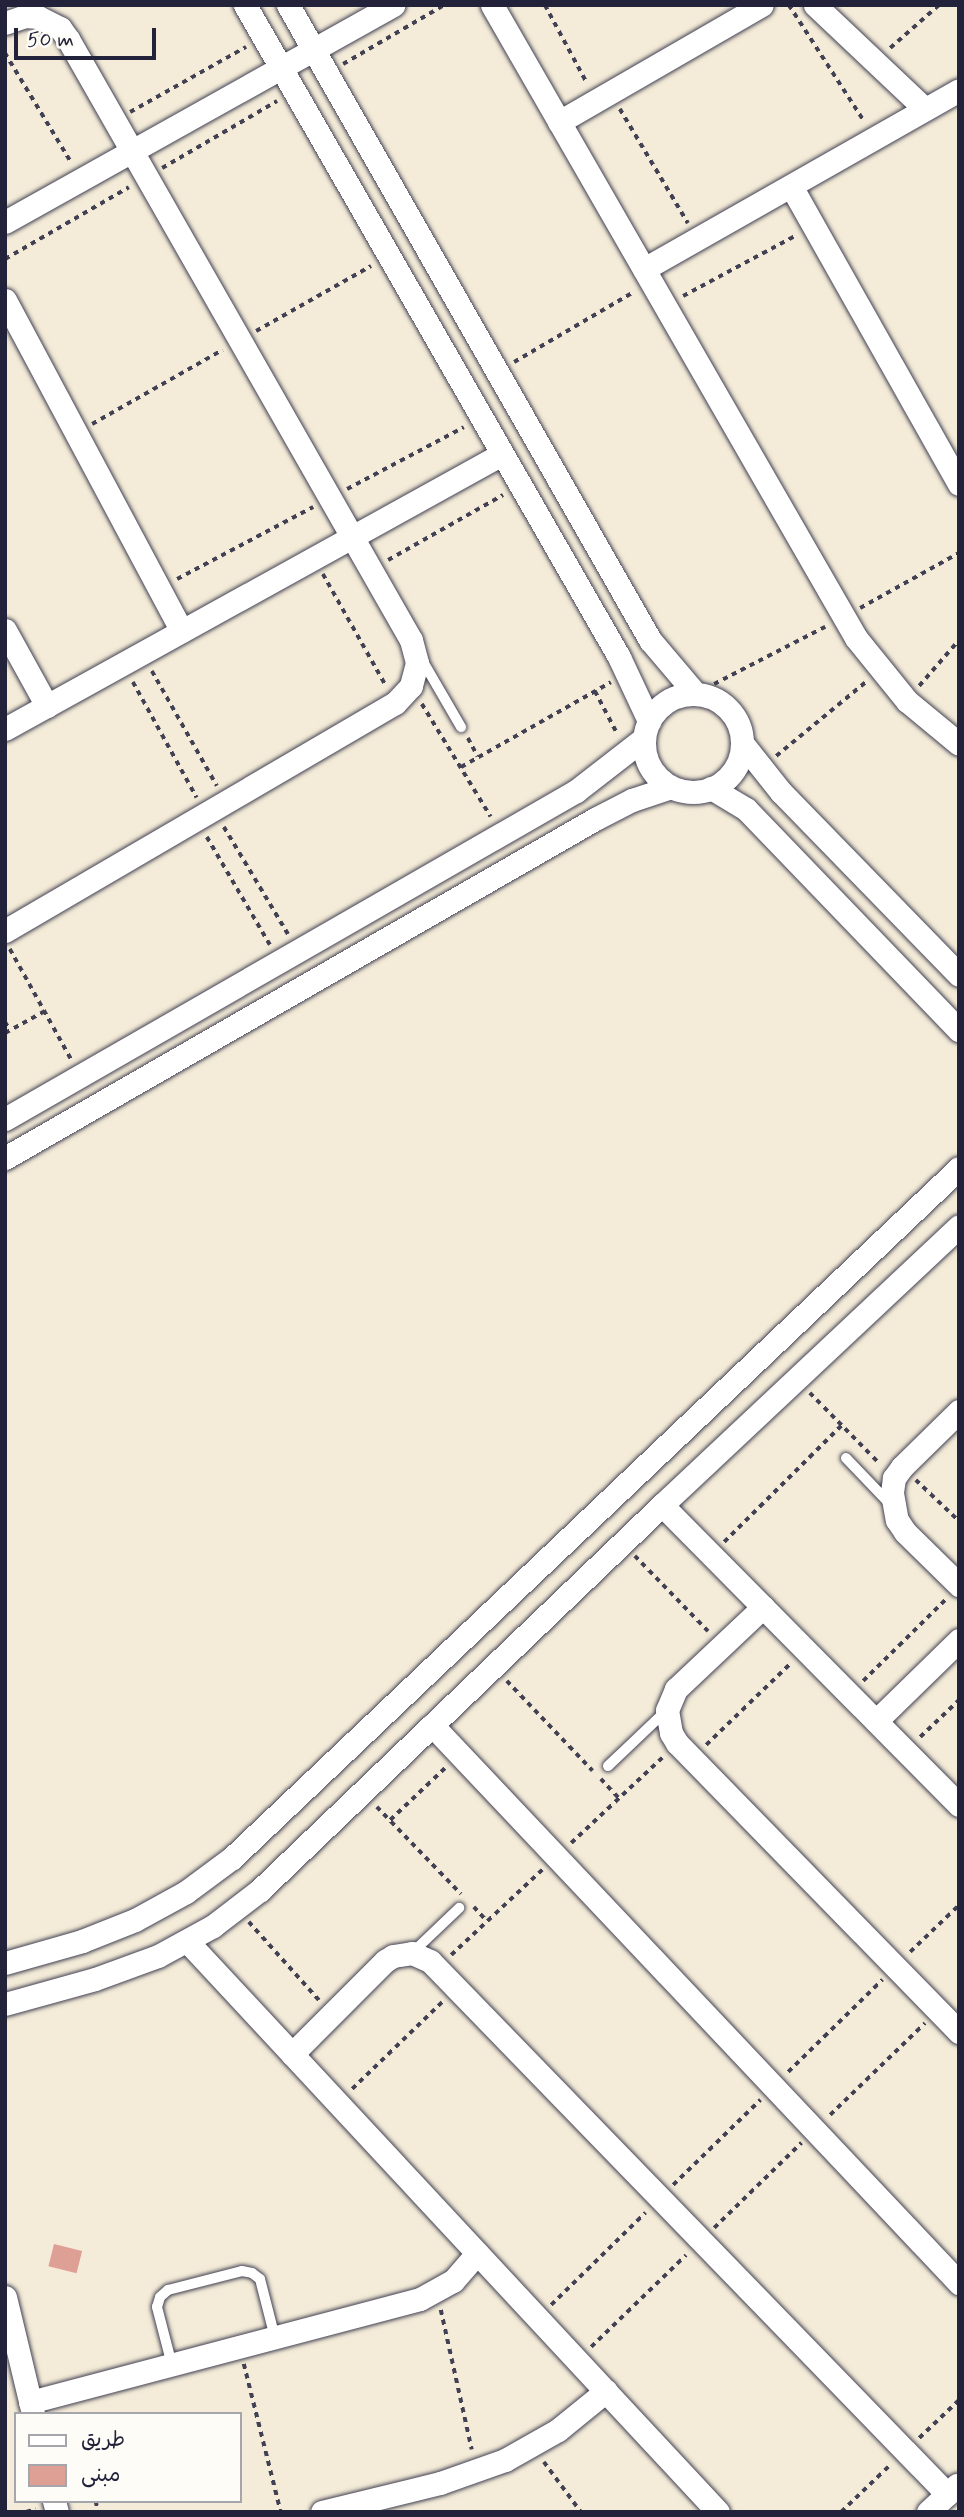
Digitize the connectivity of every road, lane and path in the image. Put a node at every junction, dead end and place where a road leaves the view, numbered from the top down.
1 (47, 5) edge
2 (245, 5) edge
3 (288, 5) edge
4 (393, 5) edge
5 (444, 5) edge
6 (492, 5) edge
7 (545, 5) edge
8 (762, 5) edge
9 (789, 5) edge
10 (815, 5) edge
11 (939, 5) edge
12 (5, 23) edge
13 (60, 29) junction
14 (263, 37) junction
15 (315, 49) junction
16 (5, 53) edge
17 (875, 61) junction
18 (282, 68) junction
19 (327, 73) junction
20 (959, 90) edge
21 (603, 96) junction
22 (925, 109) junction
23 (115, 120) junction
24 (559, 122) junction
25 (875, 138) junction
26 (134, 150) junction
27 (82, 180) junction
28 (791, 186) junction
29 (5, 222) edge
30 (814, 226) junction
31 (697, 239) junction
32 (647, 276) junction
33 (5, 300) edge
34 (665, 306) junction
35 (497, 372) junction
36 (502, 454) junction
37 (959, 484) edge
38 (520, 485) junction
39 (352, 537) junction
40 (315, 558) junction
41 (371, 570) junction
42 (5, 630) edge
43 (182, 631) junction
44 (411, 640) junction
45 (959, 640) edge
46 (133, 659) junction
47 (880, 671) junction
48 (628, 672) junction
49 (411, 686) junction
50 (595, 691) junction
51 (695, 694) junction
52 (907, 701) junction
53 (396, 703) junction
54 (47, 706) junction
55 (461, 727) joint
56 (5, 729) edge
57 (640, 738) junction
58 (741, 743) junction
59 (959, 744) edge
60 (478, 757) junction
61 (461, 766) junction
62 (760, 769) junction
63 (671, 787) junction
64 (711, 788) junction
65 (211, 812) junction
66 (501, 834) junction
67 (5, 931) edge
68 (5, 940) edge
69 (937, 953) junction
70 (289, 956) junction
71 (959, 963) edge
72 (959, 975) edge
73 (45, 1012) junction
74 (5, 1022) edge
75 (959, 1030) edge
76 (8, 1031) edge
77 (80, 1076) junction
78 (5, 1119) edge
79 (5, 1158) edge
80 (959, 1168) edge
81 (959, 1226) edge
82 (796, 1378) junction
83 (959, 1411) edge
84 (842, 1425) junction
85 (846, 1458) dead end
86 (898, 1473) junction
87 (662, 1504) junction
88 (893, 1507) junction
89 (959, 1521) edge
90 (622, 1543) junction
91 (712, 1555) junction
92 (954, 1591) edge
93 (763, 1607) junction
94 (959, 1640) edge
95 (722, 1645) junction
96 (805, 1649) junction
97 (493, 1667) junction
98 (850, 1694) junction
99 (959, 1700) edge
100 (667, 1710) junction
101 (876, 1721) junction
102 (432, 1726) junction
103 (685, 1751) junction
104 (905, 1751) junction
105 (460, 1755) junction
106 (608, 1766) dead end
107 (362, 1792) junction
108 (619, 1798) junction
109 (959, 1805) edge
110 (390, 1820) junction
111 (556, 1857) junction
112 (959, 1905) edge
113 (459, 1908) dead end
114 (237, 1909) junction
115 (487, 1921) junction
116 (187, 1941) junction
117 (412, 1953) junction
118 (5, 1963) edge
119 (895, 1967) junction
120 (437, 1968) junction
121 (456, 1988) junction
122 (5, 2004) edge
123 (938, 2010) junction
124 (332, 2014) junction
125 (959, 2032) edge
126 (292, 2054) junction
127 (773, 2087) junction
128 (337, 2103) junction
129 (814, 2130) junction
130 (660, 2198) junction
131 (701, 2240) junction
132 (477, 2253) junction
133 (959, 2283) edge
134 (437, 2291) junction
135 (5, 2297) edge
136 (538, 2318) junction
137 (275, 2338) junction
138 (239, 2347) junction
139 (577, 2360) junction
140 (172, 2365) junction
141 (606, 2391) junction
142 (959, 2400) edge
143 (32, 2408) edge
144 (532, 2446) junction
145 (905, 2451) junction
146 (477, 2472) junction
147 (953, 2489) edge
148 (715, 2511) edge
149 (281, 2512) edge
150 (322, 2512) edge
151 (581, 2512) edge
152 (841, 2512) edge
153 (928, 2512) edge

1 - 13 lane
2 - 14 street
3 - 15 street
4 - 15 street
5 - 19 path
6 - 24 street
7 - 21 path
8 - 21 street
9 - 25 path
10 - 17 street
11 - 17 path
12 - 13 street
13 - 23 street
14 - 18 street
14 - 23 path
15 - 18 street
15 - 19 street
16 - 27 path
17 - 22 street
18 - 26 street
18 - 36 street
19 - 35 street
20 - 22 street
21 - 24 street
21 - 31 path
22 - 25 street
23 - 26 street
24 - 32 street
25 - 28 street
26 - 27 street
26 - 39 street
27 - 29 street
28 - 30 street
28 - 31 street
30 - 34 path
30 - 37 street
31 - 32 street
32 - 34 street
32 - 35 path
33 - 43 street
34 - 47 street
35 - 51 street
36 - 38 street
36 - 39 street
38 - 41 path
38 - 48 street
39 - 40 street
39 - 41 street
40 - 43 street
40 - 53 path
41 - 44 street
42 - 54 street
43 - 46 street
44 - 49 street
44 - 55 lane
45 - 52 path
46 - 54 street
46 - 65 path
46 - 65 path
47 - 52 street
47 - 62 path
48 - 50 path
48 - 57 street
49 - 53 street
49 - 61 path
50 - 57 path
50 - 60 path
51 - 57 street
51 - 58 street
52 - 59 street
53 - 65 street
54 - 56 street
55 - 60 path
57 - 63 street
57 - 66 street
58 - 62 street
58 - 64 street
60 - 61 path
61 - 66 path
62 - 69 street
63 - 64 street
63 - 79 street
64 - 75 street
65 - 67 street
65 - 70 path
65 - 70 path
66 - 70 street
68 - 73 path
69 - 71 street
69 - 72 street
70 - 77 street
73 - 76 path
73 - 77 path
74 - 76 path
77 - 78 street
80 - 118 street
81 - 82 street
82 - 84 path
82 - 87 street
83 - 86 street
84 - 86 path
84 - 91 path
85 - 88 lane
86 - 88 street
86 - 89 path
87 - 90 street
87 - 91 street
88 - 92 street
90 - 95 path
90 - 97 street
91 - 93 street
92 - 98 path
93 - 95 street
93 - 96 street
94 - 101 street
95 - 100 street
96 - 98 street
96 - 103 path
97 - 102 street
97 - 108 path
98 - 101 street
99 - 104 path
100 - 103 street
100 - 106 lane
101 - 104 street
102 - 105 street
102 - 107 street
103 - 108 path
103 - 119 street
104 - 109 street
105 - 110 path
105 - 111 street
107 - 110 path
107 - 114 street
108 - 111 path
110 - 115 path
111 - 115 path
111 - 127 street
112 - 119 path
113 - 117 lane
114 - 116 street
114 - 124 path
115 - 120 path
116 - 122 street
116 - 126 street
117 - 120 street
117 - 124 street
119 - 123 street
119 - 127 path
120 - 121 street
121 - 128 path
121 - 130 street
123 - 125 street
123 - 129 path
124 - 126 street
126 - 128 street
127 - 129 street
127 - 130 path
128 - 132 street
129 - 131 path
129 - 133 street
130 - 131 street
130 - 136 path
131 - 139 path
131 - 145 street
132 - 134 street
132 - 136 street
134 - 137 street
134 - 146 path
135 - 143 street
136 - 139 street
137 - 138 street
137 - 140 lane
138 - 140 street
138 - 149 path
139 - 141 street
140 - 143 street
141 - 144 street
141 - 148 street
142 - 145 path
144 - 146 street
144 - 151 path
145 - 147 street
145 - 152 path
146 - 150 street
147 - 153 street

